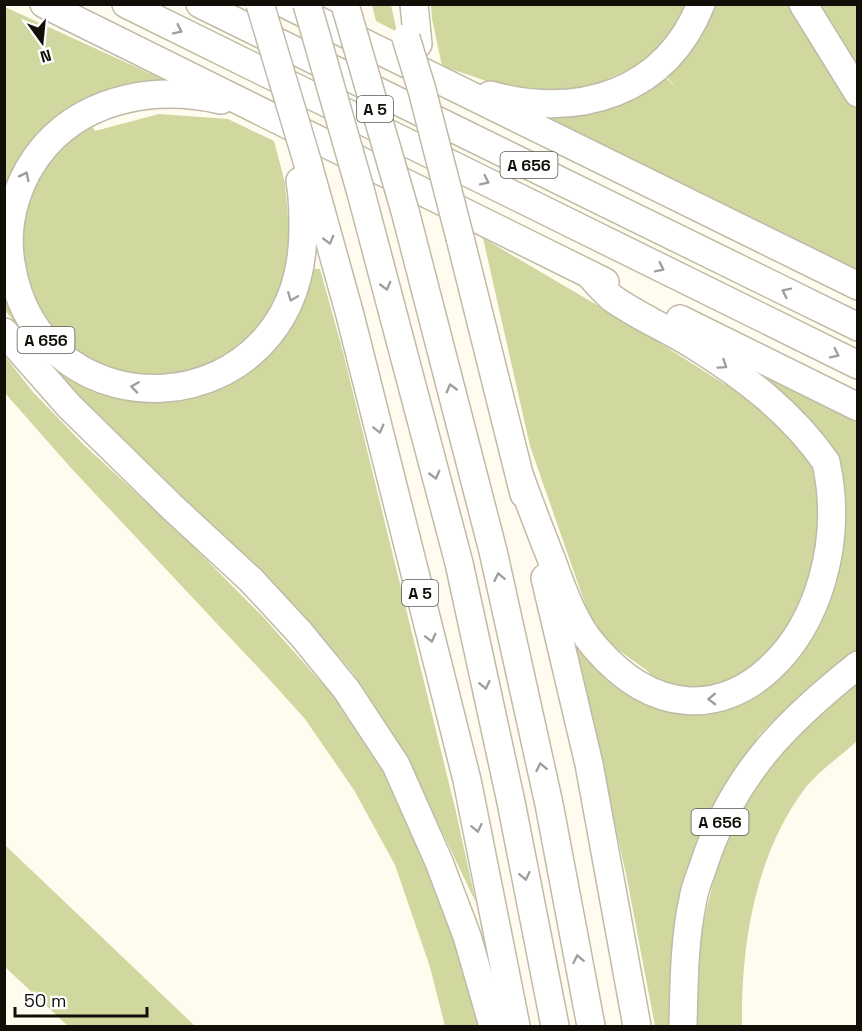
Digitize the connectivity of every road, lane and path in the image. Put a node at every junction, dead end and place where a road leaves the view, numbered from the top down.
1 (44, 4) edge
2 (126, 4) edge
3 (200, 4) edge
4 (260, 4) edge
5 (285, 4) edge
6 (307, 4) edge
7 (399, 4) edge
8 (414, 4) edge
9 (701, 4) edge
10 (803, 4) edge
11 (345, 6) edge
12 (412, 41) junction
13 (428, 85) junction
14 (858, 93) edge
15 (257, 109) junction
16 (301, 160) junction
17 (589, 274) junction
18 (858, 286) edge
19 (858, 327) edge
20 (4, 332) edge
21 (858, 365) edge
22 (858, 407) edge
23 (520, 477) junction
24 (855, 532) dead end
25 (858, 665) edge
26 (801, 667) dead end
27 (493, 1026) edge
28 (516, 1026) edge
29 (555, 1026) edge
30 (591, 1026) edge
31 (637, 1026) edge
32 (683, 1026) edge

1 - 15 highway
2 -> 21 highway, A 656
19 -> 3 highway, A 656
4 - 16 highway, bridge
5 - 13 highway
6 -> 29 highway, A 5, bridge
7 - 12 highway
8 - 12 highway
9 - 13 highway
10 - 14 highway
30 -> 11 highway, A 5, bridge
12 - 13 highway, bridge
13 - 18 highway
13 - 23 highway, bridge
16 -> 15 highway, A 656
15 - 17 highway
16 -> 28 highway, A 5
17 - 22 highway
17 -> 24 highway
20 - 27 highway
26 -> 23 highway
23 - 31 highway
25 - 32 highway, A 656

